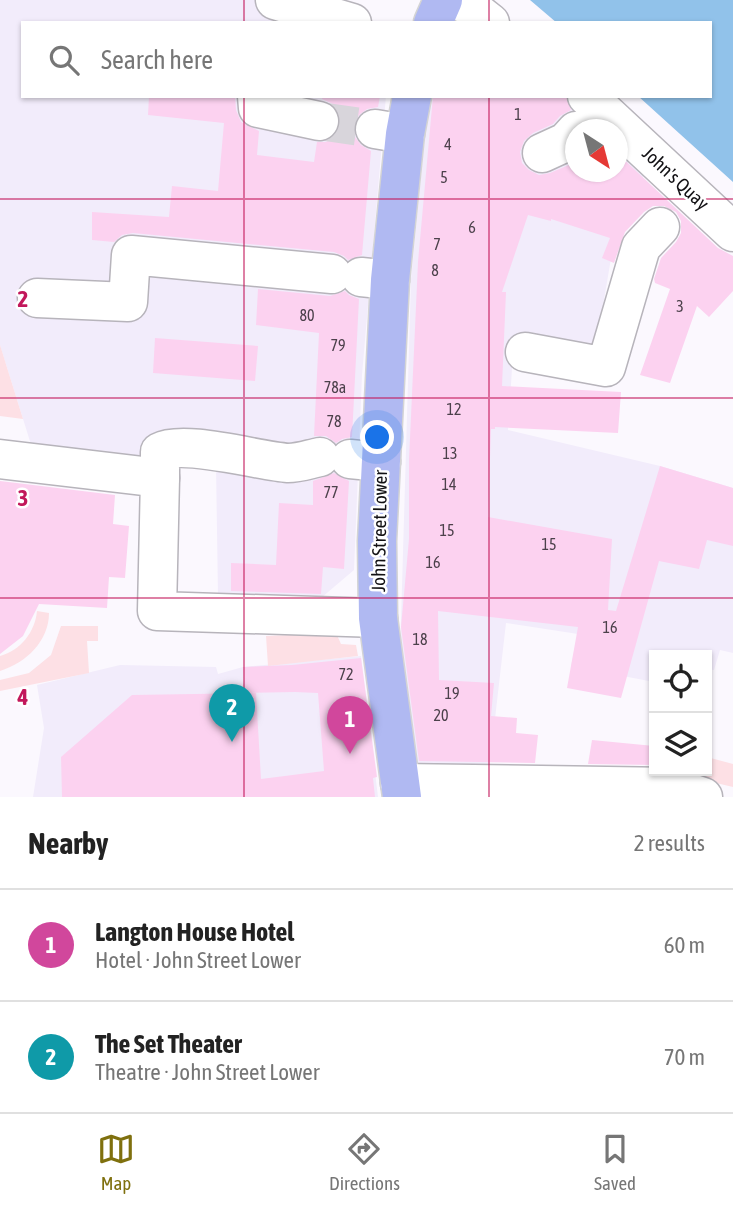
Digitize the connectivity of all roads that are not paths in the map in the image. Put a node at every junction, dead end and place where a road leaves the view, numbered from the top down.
1 (443, 0) edge
2 (460, 0) edge
3 (273, 14) edge
4 (334, 21) edge
5 (434, 21) edge
6 (487, 21) edge
7 (411, 98) edge
8 (258, 102) edge
9 (585, 116) edge
10 (319, 121) tunnel mouth
11 (542, 153) dead end
12 (678, 210) junction
13 (733, 232) edge
14 (361, 277) junction
15 (37, 298) dead end
16 (525, 352) dead end
17 (0, 459) edge
18 (350, 459) junction
19 (160, 478) junction
20 (378, 618) junction
21 (401, 790) edge
22 (703, 797) edge

1 - 5 main road
2 - 6 street
3 - 4 street
7 - 14 main road, John Street Lower
8 - 10 street
9 - 11 street
9 - 12 street, John's Quay
12 - 13 street, John's Quay
12 - 16 street
14 - 15 street
14 - 18 main road, John Street Lower
17 - 19 street
18 - 19 street
18 - 20 main road, John Street Lower
19 - 20 street
20 - 21 main road, John Street Lower
21 - 22 street

